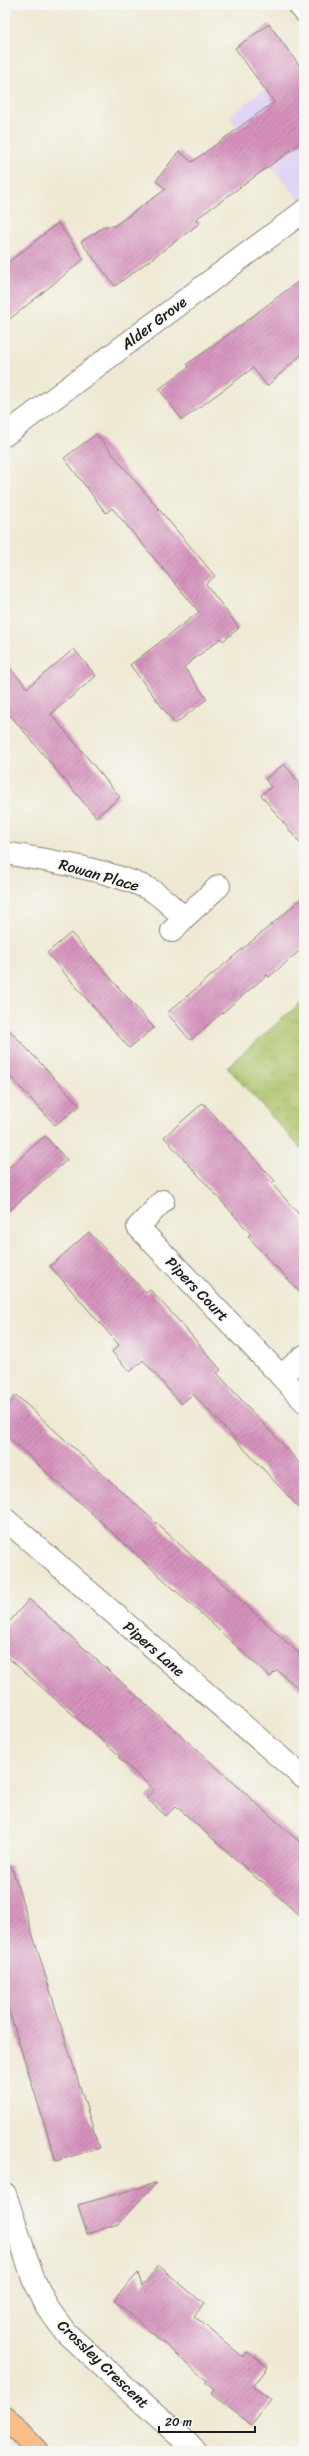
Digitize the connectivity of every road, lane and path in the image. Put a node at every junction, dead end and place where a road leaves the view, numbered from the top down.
1 (299, 5) edge
2 (304, 11) edge
3 (304, 211) edge
4 (5, 435) edge
5 (5, 853) edge
6 (219, 886) dead end
7 (163, 1201) dead end
8 (304, 1356) edge
9 (282, 1376) junction
10 (304, 1401) edge
11 (5, 1519) edge
12 (304, 1778) edge
13 (5, 2194) edge
14 (5, 2417) edge
15 (37, 2451) edge
16 (196, 2451) edge

1 - 2 street
3 - 4 street, Alder Grove
5 - 6 street, Rowan Place
7 - 9 street, Pipers Court
8 - 9 street
9 - 10 street, Pipers Court
11 - 12 street, Pipers Lane
13 - 16 street, Crossley Crescent
14 - 15 highway

